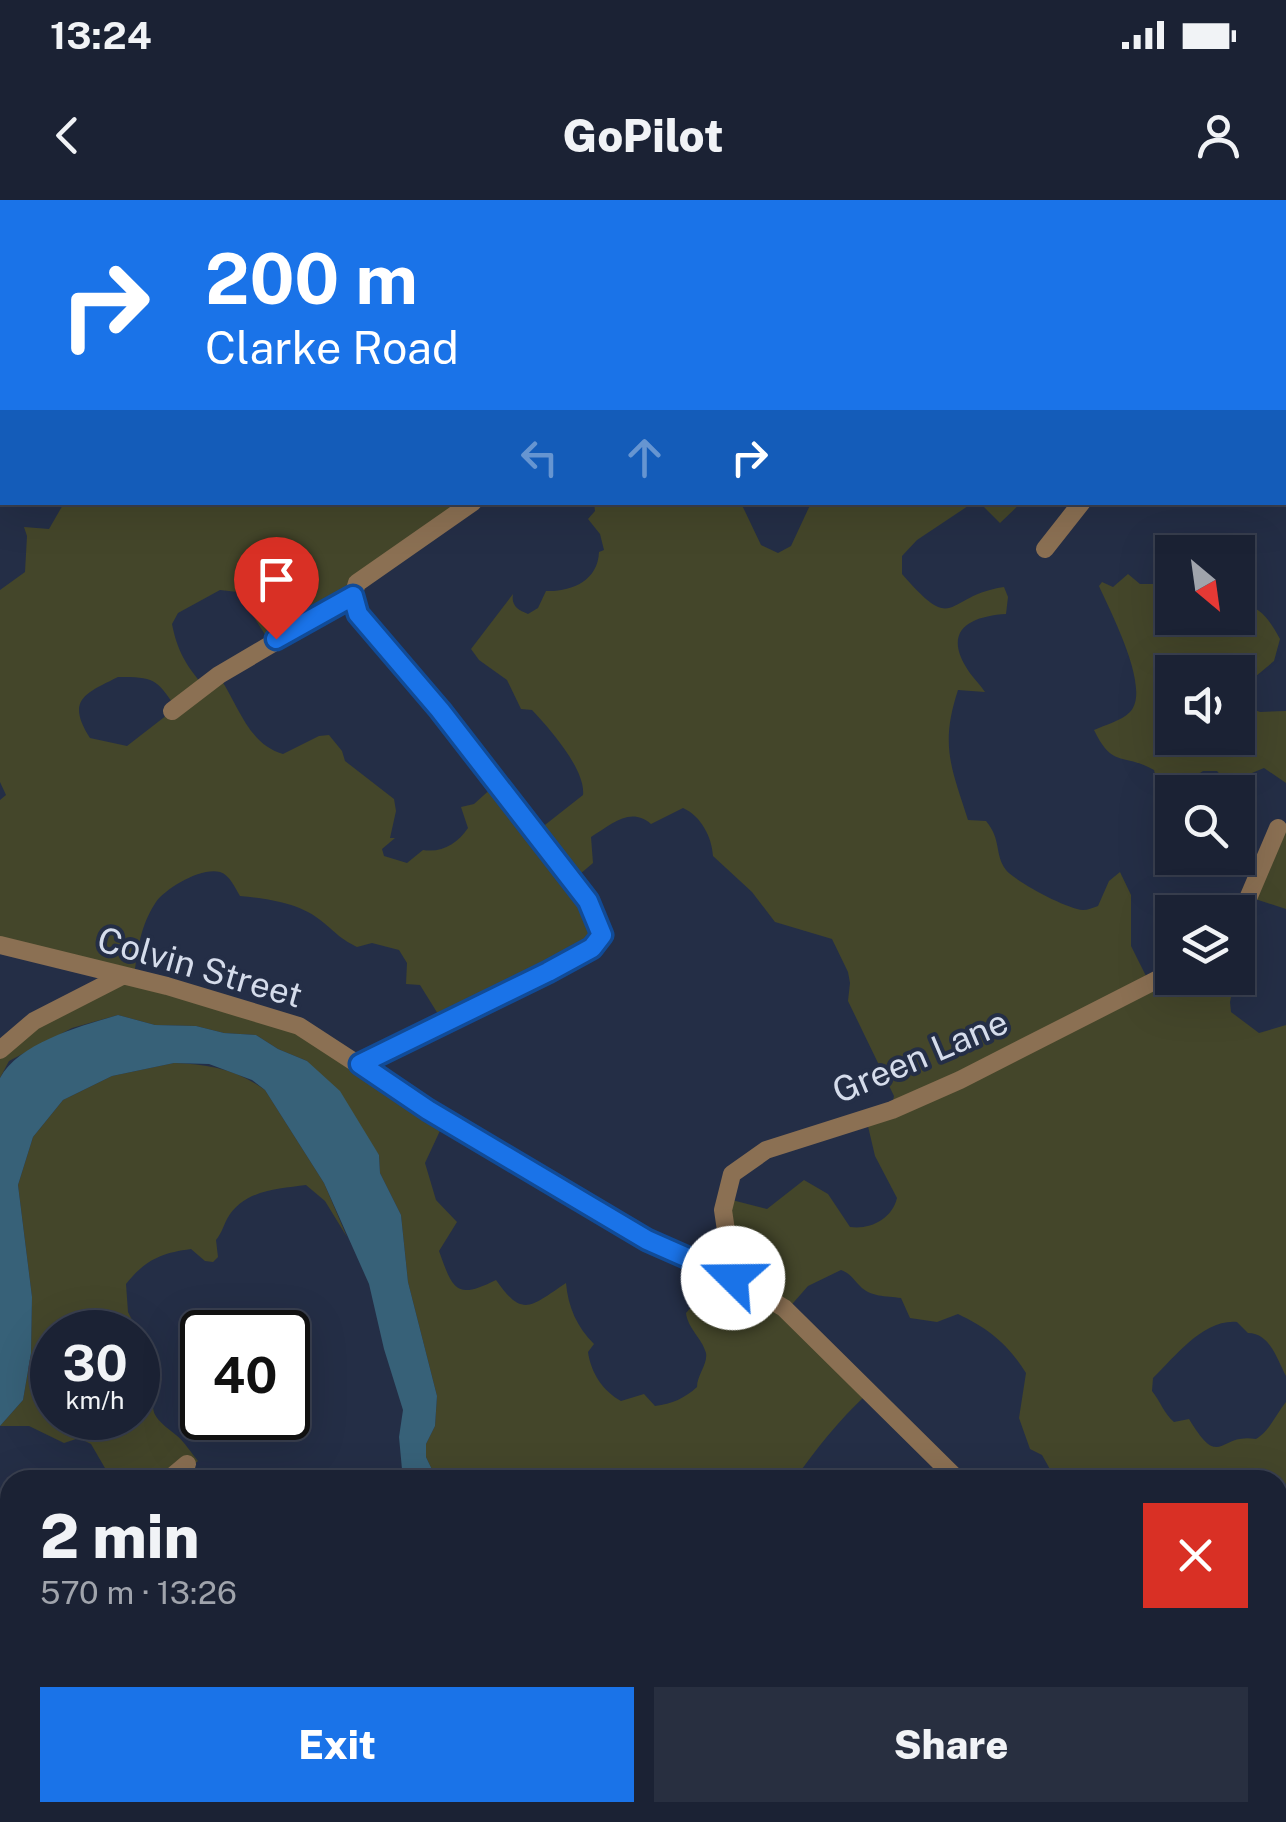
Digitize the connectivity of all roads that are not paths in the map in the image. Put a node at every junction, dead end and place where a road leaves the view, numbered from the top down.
1 (469, 505) edge
2 (1080, 505) edge
3 (1045, 550) dead end
4 (353, 596) junction
5 (172, 711) dead end
6 (1278, 828) dead end
7 (1249, 895) edge
8 (0, 946) edge
9 (120, 977) junction
10 (1155, 980) edge
11 (0, 1050) edge
12 (360, 1064) junction
13 (733, 1278) junction
14 (187, 1464) dead end
15 (180, 1470) edge
16 (948, 1470) edge

1 - 4 street
2 - 3 street
4 - 5 street
4 - 12 street
6 - 7 street
8 - 9 street, Colvin Street
9 - 11 street
9 - 12 street, Colvin Street
10 - 13 street, Green Lane
12 - 13 street, Colvin Street
13 - 16 street, Colvin Street
14 - 15 street

